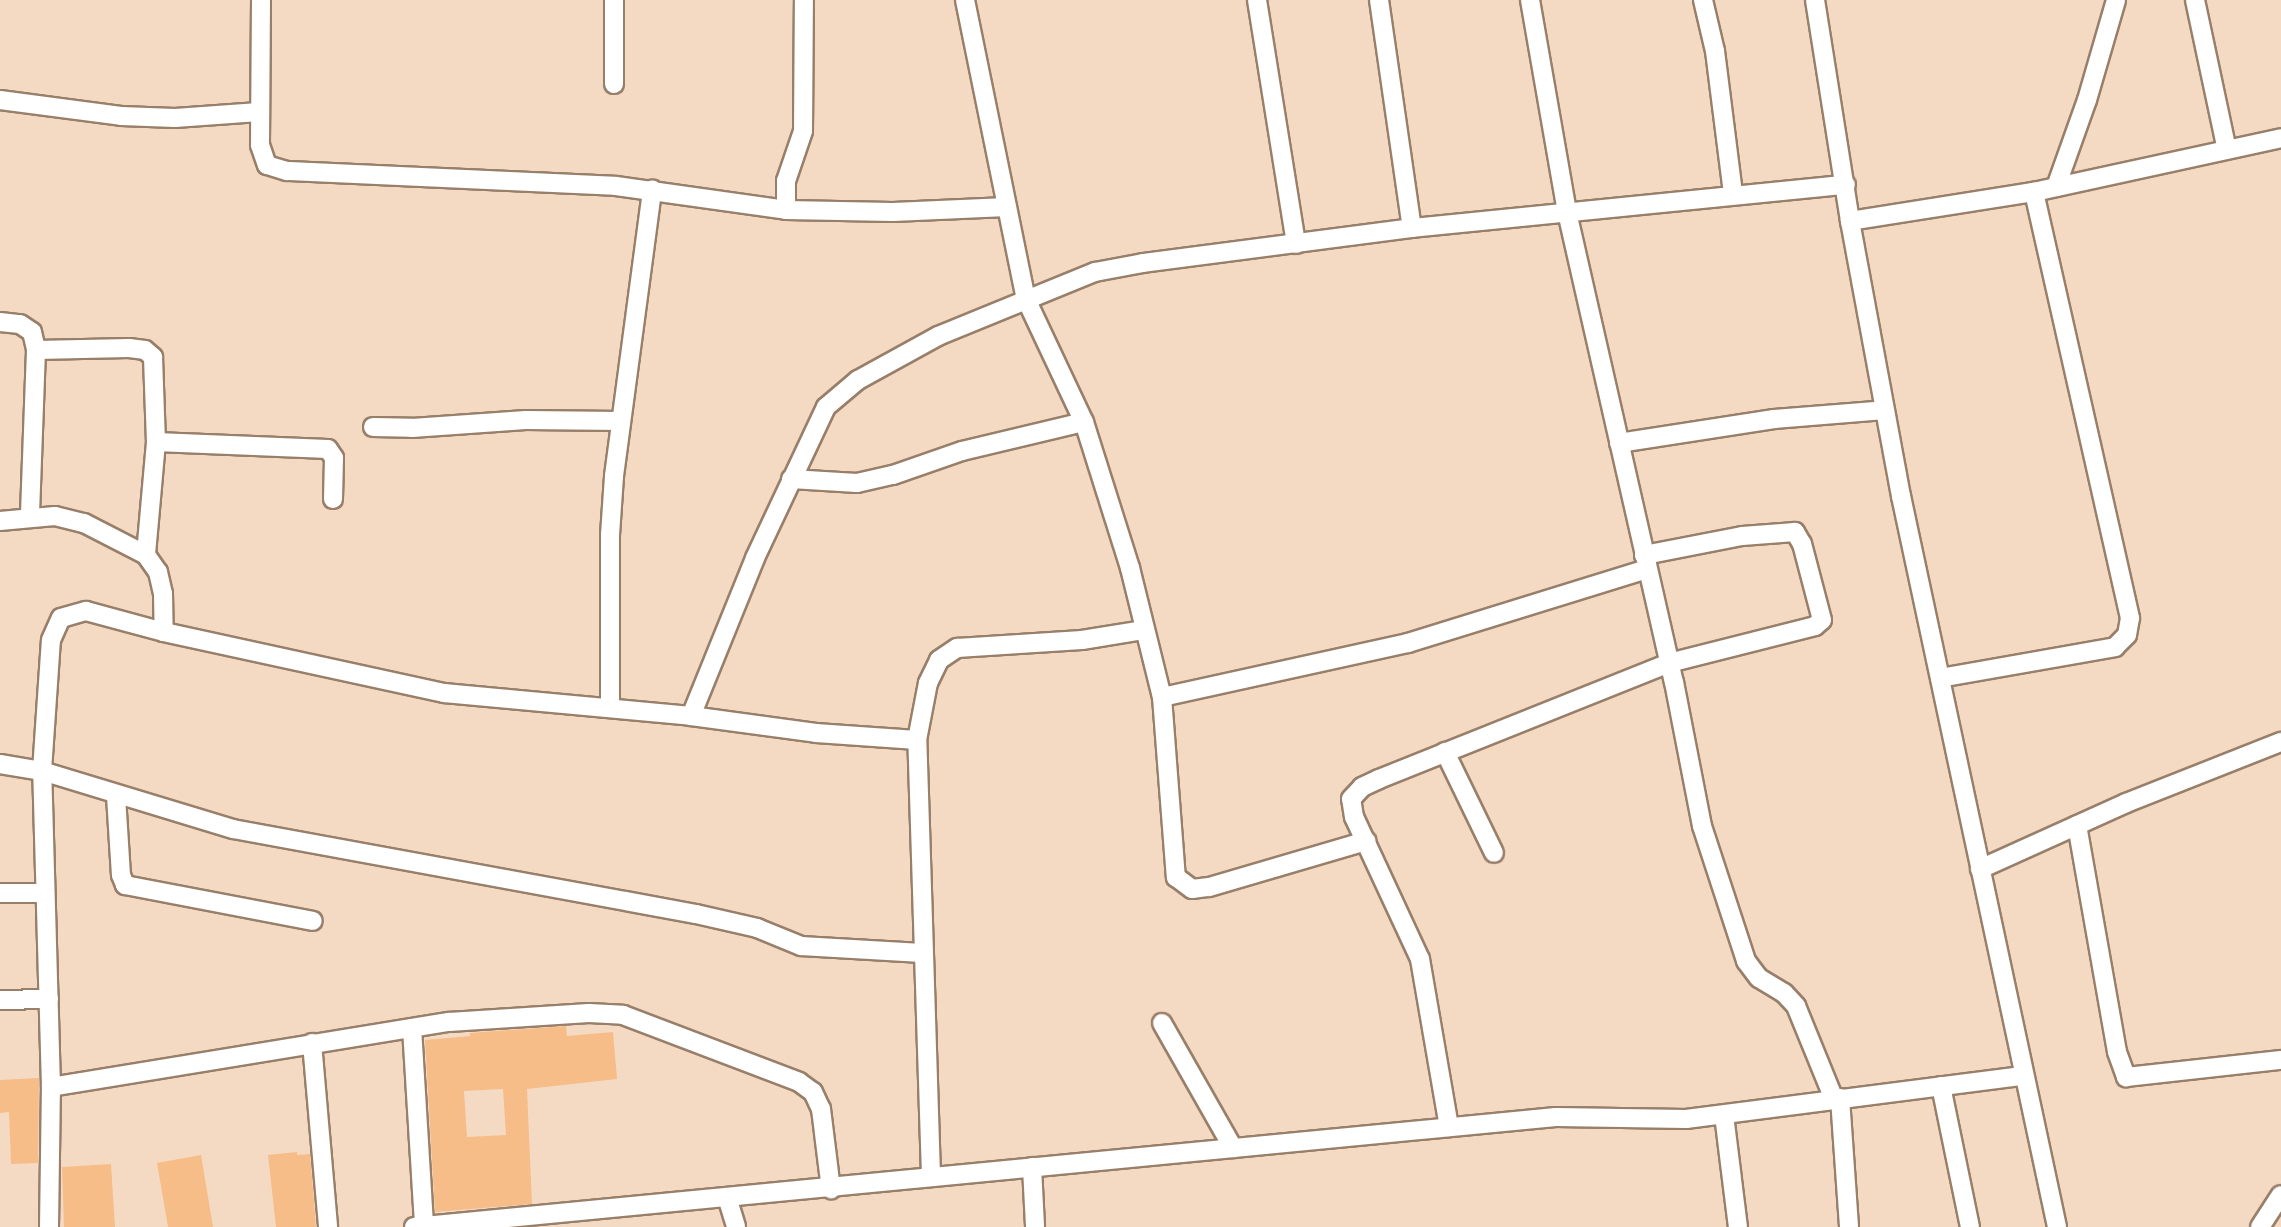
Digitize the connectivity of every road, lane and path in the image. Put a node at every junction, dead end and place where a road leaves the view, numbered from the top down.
1 (261, 0) edge
2 (614, 0) edge
3 (804, 0) edge
4 (965, 0) edge
5 (1257, 0) edge
6 (1379, 0) edge
7 (1530, 0) edge
8 (1703, 0) edge
9 (1815, 0) edge
10 (2116, 0) edge
11 (2195, 0) edge
12 (614, 84) dead end
13 (0, 100) edge
14 (259, 112) junction
15 (2281, 138) edge
16 (2227, 150) junction
17 (1846, 185) junction
18 (2056, 187) junction
19 (652, 190) junction
20 (2034, 192) junction
21 (1733, 194) junction
22 (1007, 207) junction
23 (786, 210) junction
24 (1567, 212) junction
25 (1850, 221) junction
26 (1412, 228) junction
27 (1296, 244) junction
28 (1026, 299) junction
29 (0, 322) edge
30 (36, 350) junction
31 (1885, 410) junction
32 (621, 421) junction
33 (1084, 422) junction
34 (373, 427) dead end
35 (156, 442) junction
36 (1619, 443) junction
37 (791, 479) junction
38 (333, 499) dead end
39 (30, 517) junction
40 (0, 521) edge
41 (146, 555) junction
42 (1646, 562) junction
43 (1144, 630) junction
44 (164, 632) junction
45 (1669, 663) junction
46 (1940, 678) junction
47 (1162, 697) junction
48 (610, 707) junction
49 (691, 716) junction
50 (917, 740) junction
51 (2281, 742) edge
52 (1445, 752) junction
53 (0, 764) edge
54 (42, 771) junction
55 (116, 796) junction
56 (2077, 825) junction
57 (1366, 841) junction
58 (1494, 853) dead end
59 (1980, 869) junction
60 (0, 893) edge
61 (45, 893) junction
62 (313, 921) dead end
63 (922, 953) junction
64 (49, 999) junction
65 (0, 1000) edge
66 (1162, 1023) dead end
67 (412, 1028) junction
68 (312, 1043) junction
69 (2281, 1060) edge
70 (2024, 1076) junction
71 (1941, 1086) junction
72 (51, 1087) junction
73 (1837, 1099) junction
74 (1724, 1115) junction
75 (1449, 1127) junction
76 (1233, 1148) junction
77 (1032, 1167) junction
78 (931, 1176) junction
79 (831, 1189) junction
80 (2281, 1195) edge
81 (727, 1197) junction
82 (589, 1218) edge
83 (419, 1226) edge
84 (49, 1227) edge
85 (328, 1227) edge
86 (736, 1227) edge
87 (1035, 1227) edge
88 (1738, 1227) edge
89 (1849, 1227) edge
90 (1970, 1227) edge
91 (2057, 1227) edge
92 (2260, 1227) edge

1 - 14 street
2 - 12 street
3 - 23 street
4 - 22 street
5 - 27 street
6 - 26 street
7 - 24 street
8 - 21 street
9 - 17 street
10 - 18 street
11 - 16 street
13 - 14 street
14 - 19 street
15 - 16 street
16 - 18 street
17 - 21 street
17 - 25 street
18 - 20 street
19 - 23 street
19 - 32 street
20 - 25 street
20 - 46 street
21 - 24 street
22 - 23 street
22 - 28 street
24 - 26 street
24 - 36 street
25 - 31 street
26 - 27 street
27 - 28 street
28 - 33 street
28 - 37 street
29 - 30 street
30 - 35 street
30 - 39 street
31 - 36 street
31 - 46 street
32 - 34 street
32 - 48 street
33 - 37 street
33 - 43 street
35 - 38 street
35 - 41 street
36 - 42 street
37 - 49 street
39 - 40 street
39 - 41 street
41 - 44 street
42 - 45 street
42 - 45 street
42 - 47 street
43 - 47 street
43 - 50 street
44 - 48 street
44 - 54 street
45 - 52 street
45 - 73 street
46 - 59 street
47 - 57 street
48 - 49 street
49 - 50 street
50 - 63 street
51 - 56 street
52 - 57 street
52 - 58 street
53 - 54 street
54 - 55 street
54 - 61 street
55 - 62 street
55 - 63 street
56 - 59 street
56 - 69 street
57 - 75 street
59 - 70 street
60 - 61 street
61 - 64 street
63 - 78 street
64 - 65 street
64 - 72 street
66 - 76 street
67 - 68 street
67 - 79 street
67 - 83 street
68 - 72 street
68 - 85 street
70 - 71 street
70 - 91 street
71 - 73 street
71 - 90 street
72 - 84 street
73 - 74 street
73 - 89 street
74 - 75 street
74 - 88 street
75 - 76 street
76 - 77 street
77 - 78 street
77 - 87 street
78 - 79 street
79 - 81 street
80 - 92 street
81 - 82 street
81 - 86 street
82 - 83 street

